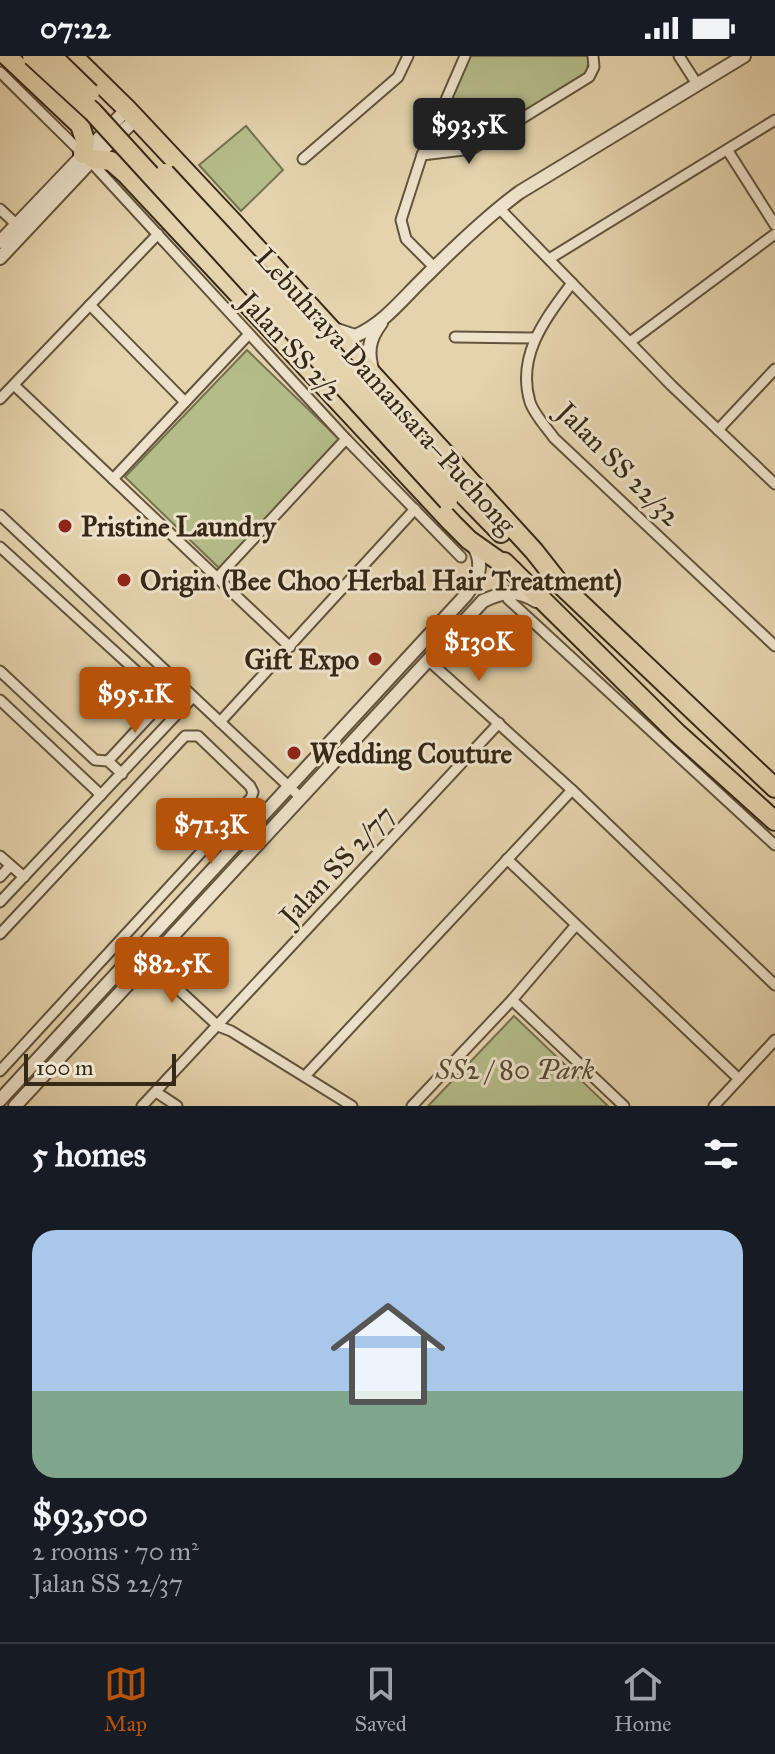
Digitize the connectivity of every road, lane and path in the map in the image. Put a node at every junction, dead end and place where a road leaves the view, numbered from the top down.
1 (7, 56) edge
2 (32, 56) edge
3 (52, 56) edge
4 (73, 56) edge
5 (408, 56) edge
6 (465, 56) edge
7 (593, 56) edge
8 (679, 56) edge
9 (744, 56) edge
10 (0, 72) edge
11 (697, 84) junction
12 (108, 91) junction
13 (132, 114) junction
14 (775, 120) edge
15 (80, 125) junction
16 (154, 138) junction
17 (728, 151) junction
18 (422, 155) junction
19 (89, 158) junction
20 (303, 159) dead end
21 (127, 175) junction
22 (499, 208) junction
23 (0, 209) edge
24 (17, 225) junction
25 (775, 225) edge
26 (158, 234) junction
27 (775, 234) edge
28 (0, 242) edge
29 (0, 258) edge
30 (549, 259) junction
31 (434, 267) junction
32 (572, 283) junction
33 (90, 305) junction
34 (385, 318) junction
35 (327, 324) junction
36 (249, 334) junction
37 (455, 337) dead end
38 (535, 338) junction
39 (630, 342) junction
40 (775, 369) edge
41 (375, 378) junction
42 (14, 385) junction
43 (0, 399) edge
44 (185, 402) junction
45 (718, 430) junction
46 (346, 439) junction
47 (113, 479) junction
48 (775, 484) edge
49 (454, 496) junction
50 (415, 509) junction
51 (0, 515) edge
52 (0, 547) edge
53 (465, 548) junction
54 (513, 571) junction
55 (217, 578) junction
56 (560, 584) junction
57 (508, 599) dead end
58 (552, 611) junction
59 (775, 646) edge
60 (290, 647) junction
61 (428, 660) junction
62 (0, 671) edge
63 (159, 692) junction
64 (193, 697) junction
65 (0, 700) edge
66 (180, 711) junction
67 (220, 722) junction
68 (499, 723) junction
69 (108, 761) junction
70 (122, 774) junction
71 (289, 787) junction
72 (775, 788) edge
73 (572, 790) junction
74 (101, 795) junction
75 (300, 797) junction
76 (775, 821) edge
77 (775, 845) edge
78 (0, 856) edge
79 (507, 859) junction
80 (10, 866) junction
81 (0, 877) edge
82 (24, 877) junction
83 (0, 902) edge
84 (576, 925) junction
85 (0, 934) edge
86 (137, 951) junction
87 (148, 960) junction
88 (775, 985) edge
89 (512, 1000) junction
90 (218, 1026) junction
91 (775, 1040) edge
92 (0, 1071) edge
93 (305, 1076) junction
94 (739, 1079) junction
95 (156, 1092) junction
96 (0, 1100) edge
97 (17, 1105) edge
98 (142, 1106) edge
99 (177, 1106) edge
100 (352, 1106) edge
101 (412, 1106) edge
102 (624, 1106) edge
103 (714, 1106) edge

1 - 15 highway
2 - 49 highway, Lebuhraya Damansara–Puchong, bridge
3 - 49 highway, Lebuhraya Damansara–Puchong, bridge
4 - 12 highway
5 - 20 street
6 - 18 street
7 - 18 street
8 - 11 street
9 - 11 street
10 - 19 street, Jalan SS 2/2
11 - 22 street
12 - 13 highway
12 - 15 highway
13 - 16 highway
13 - 19 street
14 - 17 street
15 - 19 highway
16 - 21 highway
16 - 35 highway
17 - 25 street
17 - 30 street
18 - 31 street
19 - 21 highway
19 - 24 street
19 - 26 street, Jalan SS 2/2
19 - 29 street
21 - 53 highway
22 - 30 street
22 - 31 street
23 - 24 street
24 - 28 street
26 - 33 street
26 - 36 street, Jalan SS 2/2
27 - 39 street
30 - 32 street
31 - 34 street
32 - 38 street, Jalan SS 22/32
32 - 39 street
33 - 42 street
33 - 44 street
34 - 35 street
34 - 41 street
35 - 41 highway
36 - 44 street
36 - 46 street, Jalan SS 2/2
37 - 38 street
38 - 59 street, Jalan SS 22/32
39 - 45 street
40 - 45 street
41 - 56 highway
42 - 43 street
42 - 47 street
44 - 47 street
45 - 48 street
46 - 50 street, Jalan SS 2/2
46 - 55 street
47 - 55 street
49 - 54 highway, Lebuhraya Damansara–Puchong
49 - 56 highway, Lebuhraya Damansara–Puchong
50 - 53 street, Jalan SS 2/2
50 - 60 street
51 - 64 street
52 - 63 street
53 - 54 highway
53 - 71 street
54 - 58 highway, Lebuhraya Damansara–Puchong
55 - 60 street
56 - 72 highway, Lebuhraya Damansara–Puchong
57 - 77 street
58 - 61 street
58 - 76 highway, Lebuhraya Damansara–Puchong
60 - 67 street
61 - 68 street
61 - 75 street
62 - 69 street
63 - 66 street
63 - 69 street
64 - 66 street
64 - 67 street
65 - 74 street
66 - 70 street
67 - 71 street
68 - 73 street
68 - 90 street, Jalan SS 2/77
69 - 70 street
70 - 74 street
71 - 75 street
71 - 86 street
73 - 79 street
73 - 88 street
74 - 82 street
75 - 87 street
78 - 80 street
79 - 84 street
79 - 93 street
80 - 81 street
80 - 82 street
82 - 83 street
84 - 89 street
84 - 94 street
85 - 92 street
86 - 87 street
86 - 96 street
87 - 90 street
87 - 97 street
89 - 101 street
89 - 102 street
90 - 93 street
90 - 95 street, Jalan SS 2/77
91 - 94 street
93 - 100 street
94 - 103 street
95 - 98 street, Jalan SS 2/77
95 - 99 street

